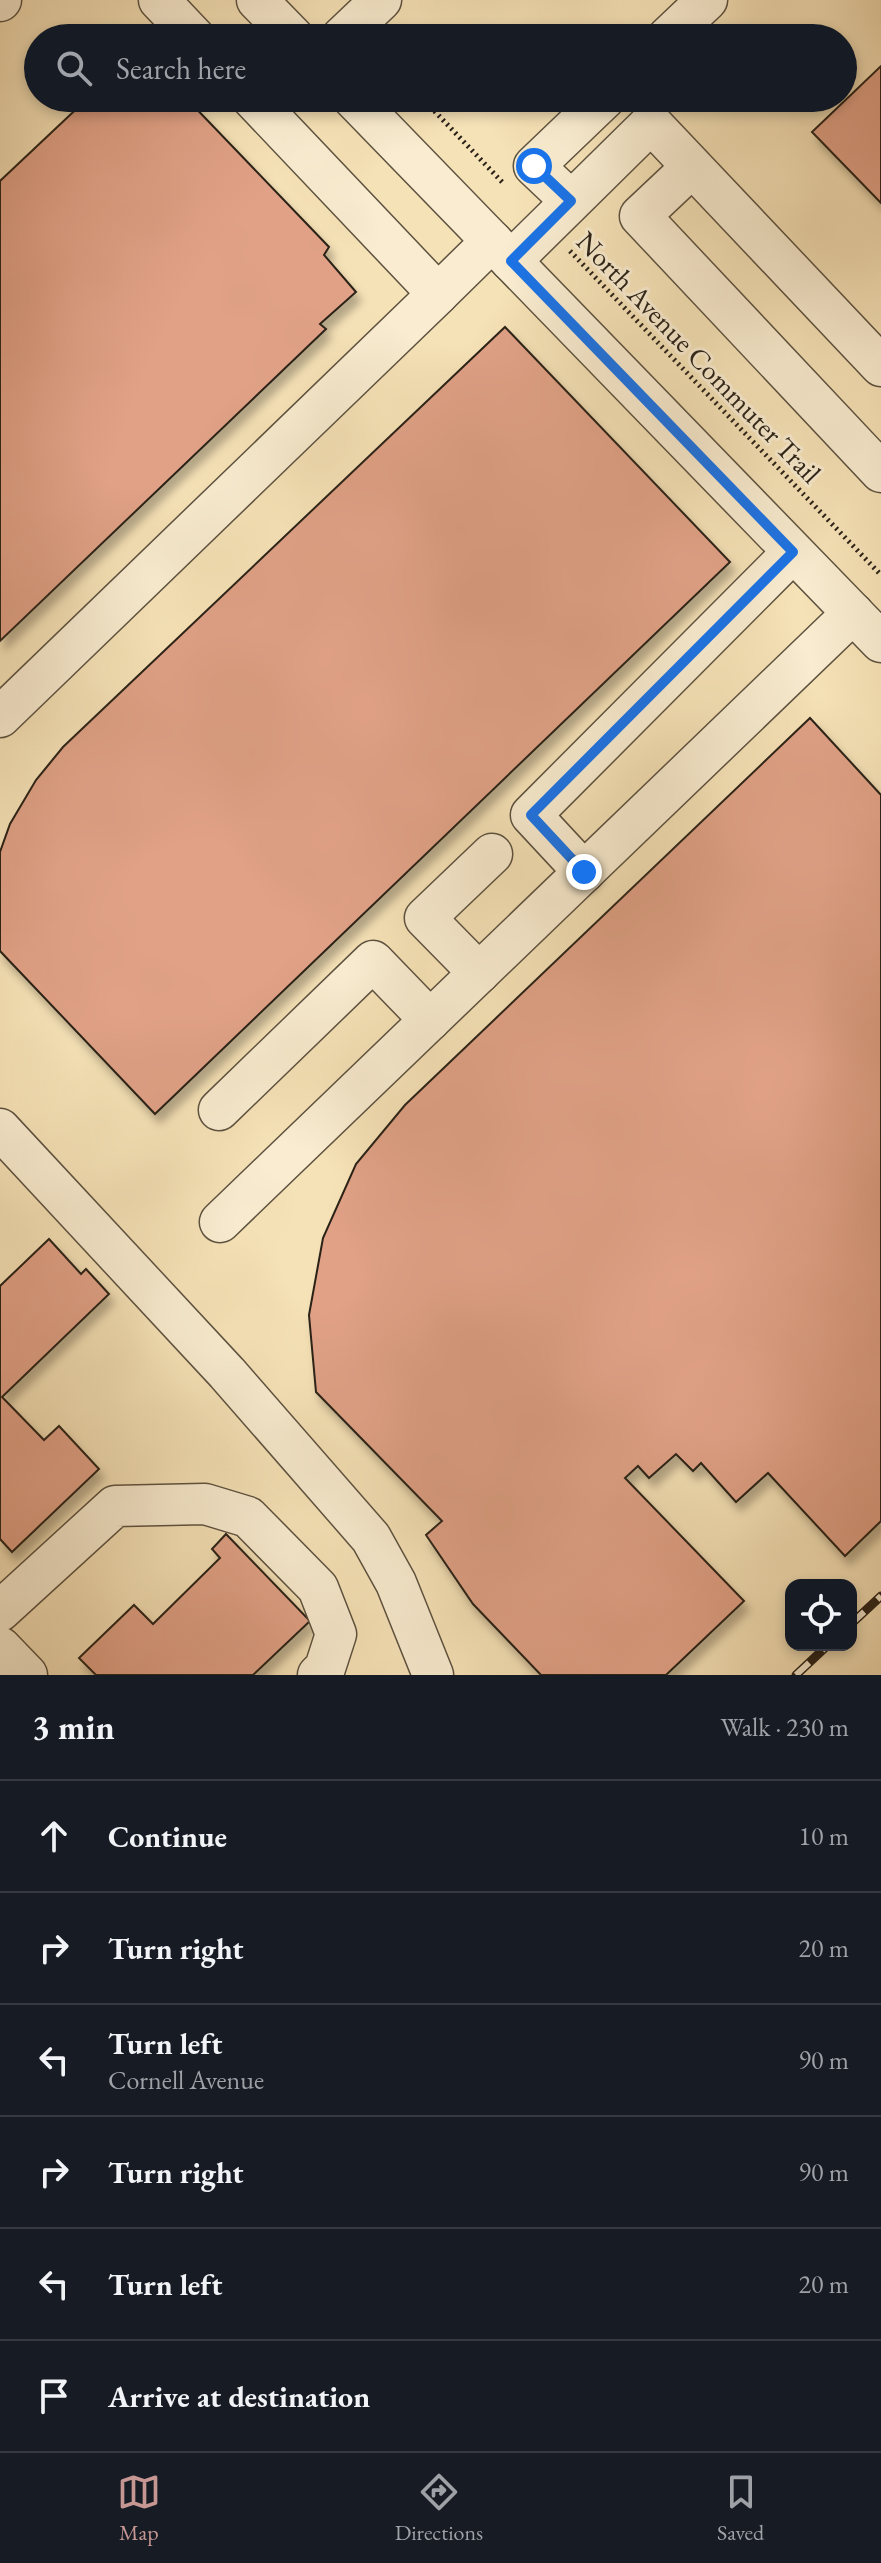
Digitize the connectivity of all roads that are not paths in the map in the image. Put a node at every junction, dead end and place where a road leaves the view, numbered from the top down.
1 (159, 0) edge
2 (257, 0) edge
3 (381, 0) edge
4 (707, 0) edge
5 (182, 24) edge
6 (280, 24) edge
7 (356, 24) edge
8 (682, 24) edge
9 (265, 112) edge
10 (367, 112) edge
11 (590, 112) edge
12 (692, 167) junction
13 (558, 214) junction
14 (502, 251) junction
15 (438, 294) junction
16 (881, 366) edge
17 (881, 472) edge
18 (793, 552) junction
19 (853, 613) junction
20 (881, 642) edge
21 (0, 717) edge
22 (492, 854) dead end
23 (584, 872) junction
24 (479, 973) junction
25 (430, 1020) junction
26 (219, 1110) dead end
27 (0, 1129) edge
28 (220, 1222) dead end
29 (0, 1611) edge
30 (0, 1647) edge
31 (27, 1675) edge
32 (318, 1675) edge
33 (433, 1675) edge

1 - 5 street
2 - 6 street
3 - 7 street
4 - 8 street
9 - 15 street
10 - 14 street
11 - 13 street
12 - 13 street
12 - 16 street
12 - 17 street
13 - 14 street
14 - 15 street
14 - 18 street
15 - 21 street
18 - 19 street
18 - 23 street
19 - 20 street
19 - 23 street
22 - 24 street
23 - 24 street
24 - 25 street
25 - 26 street
25 - 28 street
27 - 33 street
29 - 32 street
30 - 31 street

